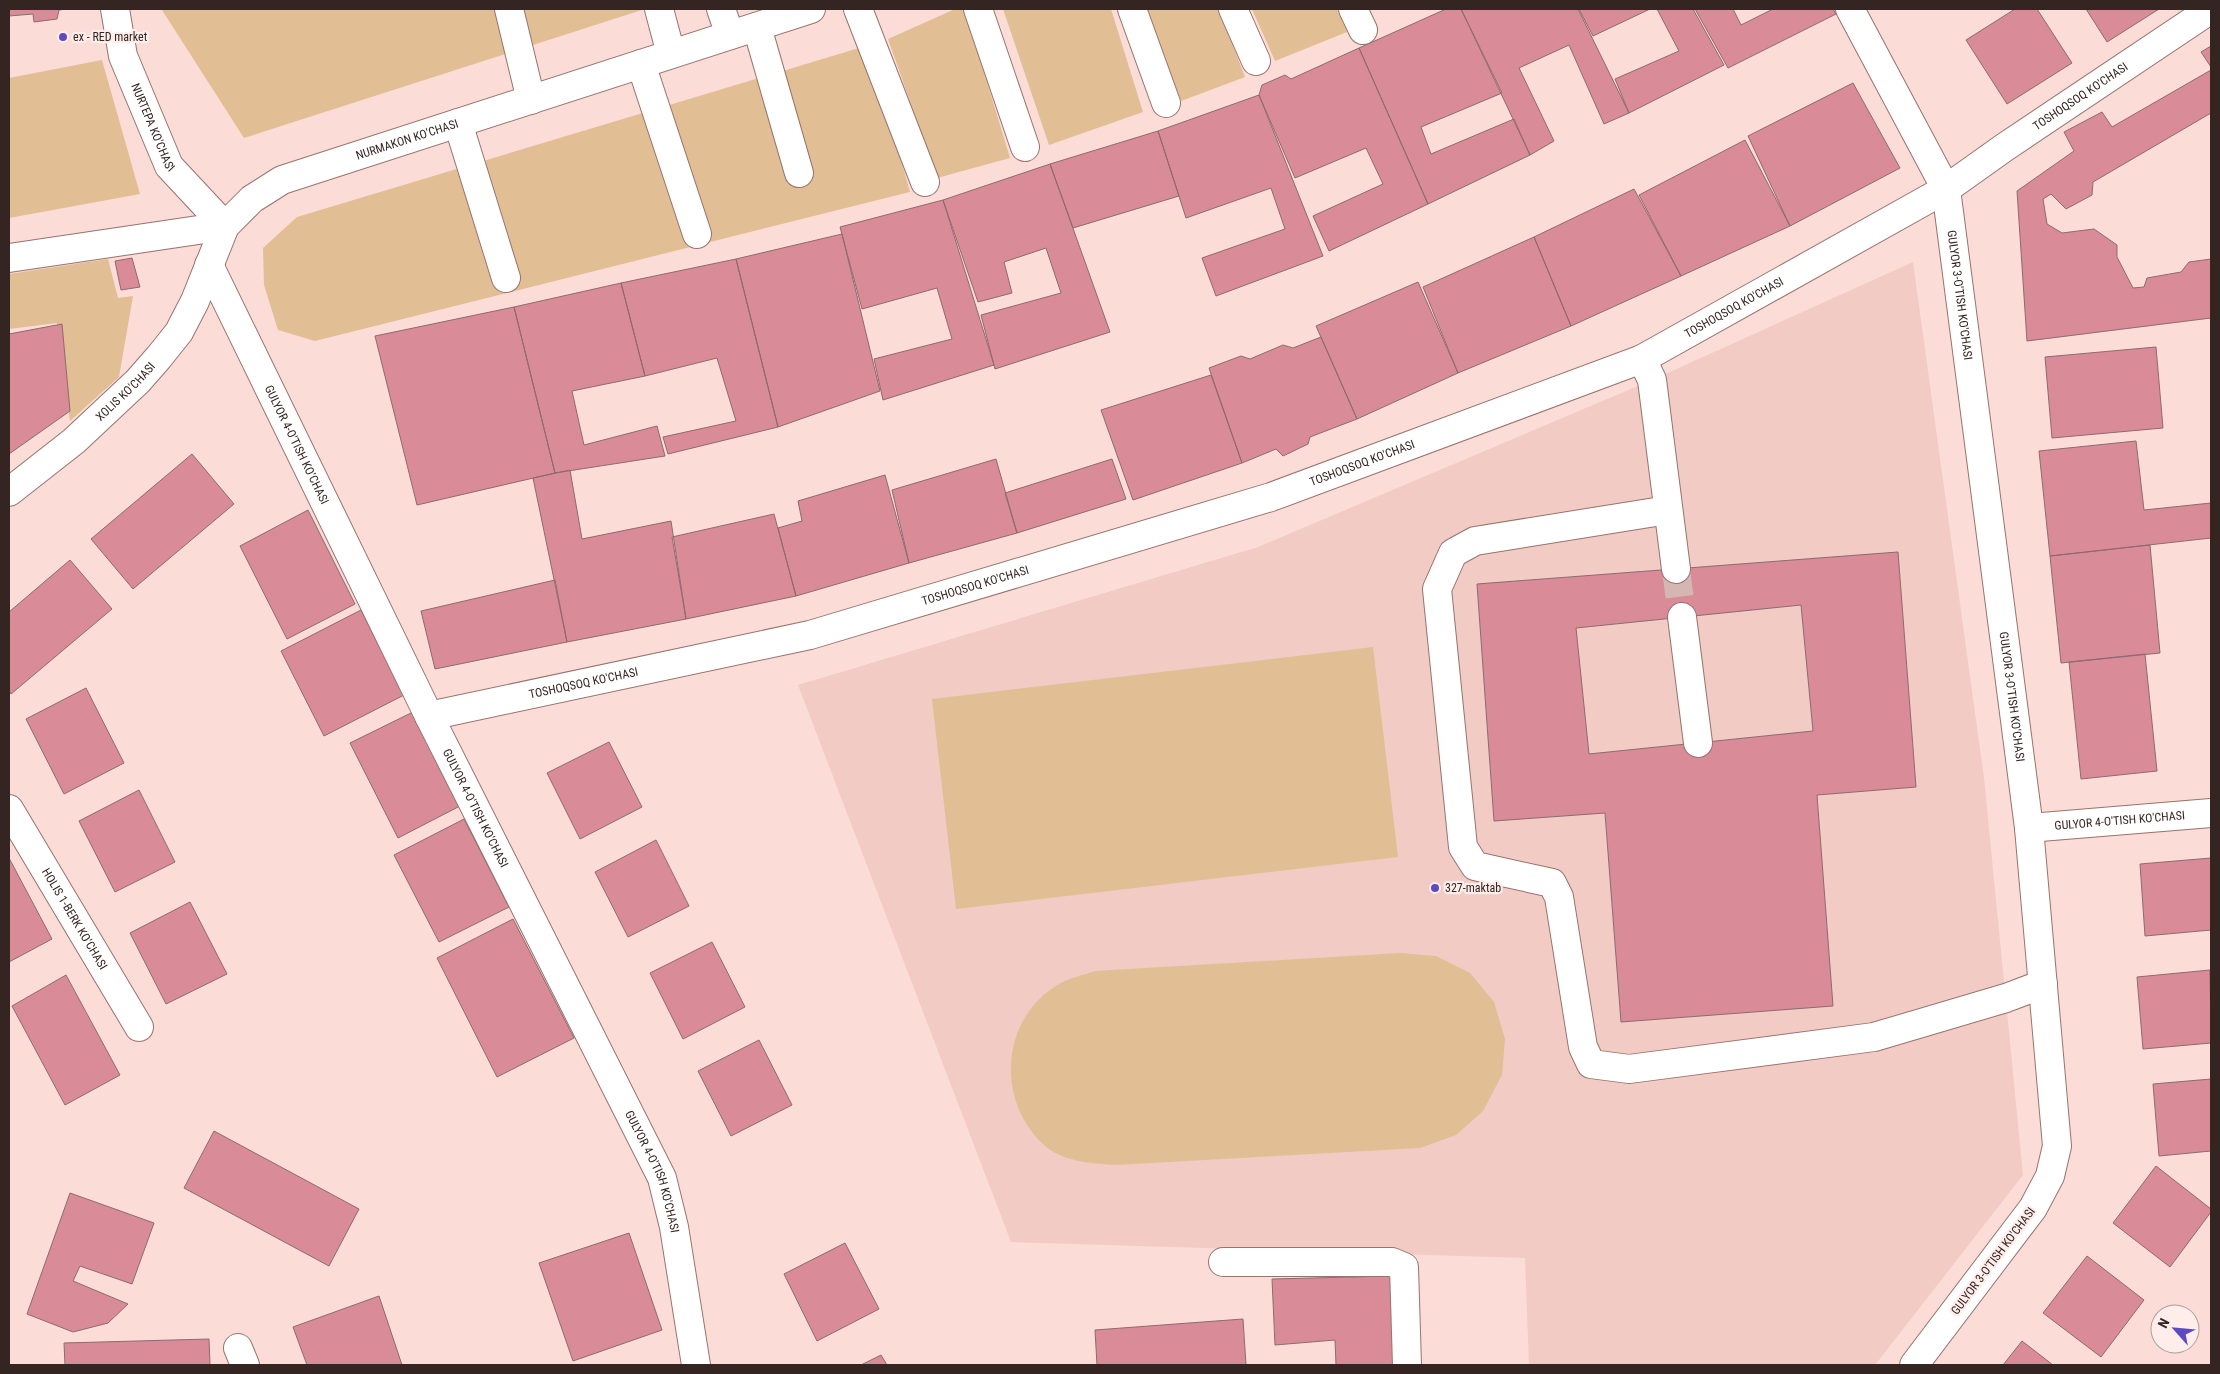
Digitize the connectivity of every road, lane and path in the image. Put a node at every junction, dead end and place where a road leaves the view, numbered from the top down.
1 (115, 9) edge
2 (509, 9) edge
3 (659, 9) edge
4 (721, 9) edge
5 (810, 9) edge
6 (858, 9) edge
7 (978, 9) edge
8 (1132, 9) edge
9 (1233, 9) edge
10 (1850, 9) edge
11 (2211, 9) edge
12 (757, 26) junction
13 (730, 35) junction
14 (671, 54) junction
15 (1256, 61) dead end
16 (641, 64) junction
17 (531, 100) junction
18 (1166, 103) dead end
19 (458, 123) junction
20 (1024, 147) dead end
21 (799, 173) dead end
22 (925, 182) dead end
23 (1946, 189) junction
24 (225, 226) junction
25 (697, 234) dead end
26 (9, 258) edge
27 (209, 266) junction
28 (506, 278) dead end
29 (1642, 358) junction
30 (9, 492) edge
31 (1668, 510) junction
32 (1676, 569) tunnel mouth
33 (1682, 617) tunnel mouth
34 (429, 716) junction
35 (1698, 742) dead end
36 (9, 809) edge
37 (2211, 813) edge
38 (2028, 828) junction
39 (2043, 984) junction
40 (139, 1027) dead end
41 (1223, 1262) dead end
42 (696, 1365) edge
43 (1407, 1365) edge
44 (1914, 1365) edge

1 - 24 street, NURTEPA KO'CHASI
2 - 17 street
3 - 14 street
4 - 13 street
5 - 12 street, NURMAKON KO'CHASI
6 - 22 street
7 - 20 street
8 - 18 street
9 - 15 street
10 - 23 street, GULYOR 3-O'TISH KO'CHASI
11 - 23 street, TOSHOQSOQ KO'CHASI
12 - 13 street, NURMAKON KO'CHASI
12 - 21 street
13 - 14 street, NURMAKON KO'CHASI
14 - 16 street, NURMAKON KO'CHASI
16 - 17 street, NURMAKON KO'CHASI
16 - 25 street
17 - 19 street, NURMAKON KO'CHASI
19 - 24 street, NURMAKON KO'CHASI
19 - 28 street
23 - 29 street, TOSHOQSOQ KO'CHASI
23 - 38 street, GULYOR 3-O'TISH KO'CHASI
24 - 26 street
24 - 27 street, XOLIS KO'CHASI
27 - 30 street, XOLIS KO'CHASI
27 - 34 street, GULYOR 4-O'TISH KO'CHASI
29 - 31 street
29 - 34 street, TOSHOQSOQ KO'CHASI
31 - 32 street
31 - 39 street
33 - 35 street
34 - 42 street, GULYOR 4-O'TISH KO'CHASI
36 - 40 street, HOLIS 1-BERK KO'CHASI
37 - 38 street, GULYOR 4-O'TISH KO'CHASI
38 - 39 street, GULYOR 3-O'TISH KO'CHASI
39 - 44 street, GULYOR 3-O'TISH KO'CHASI
41 - 43 street

